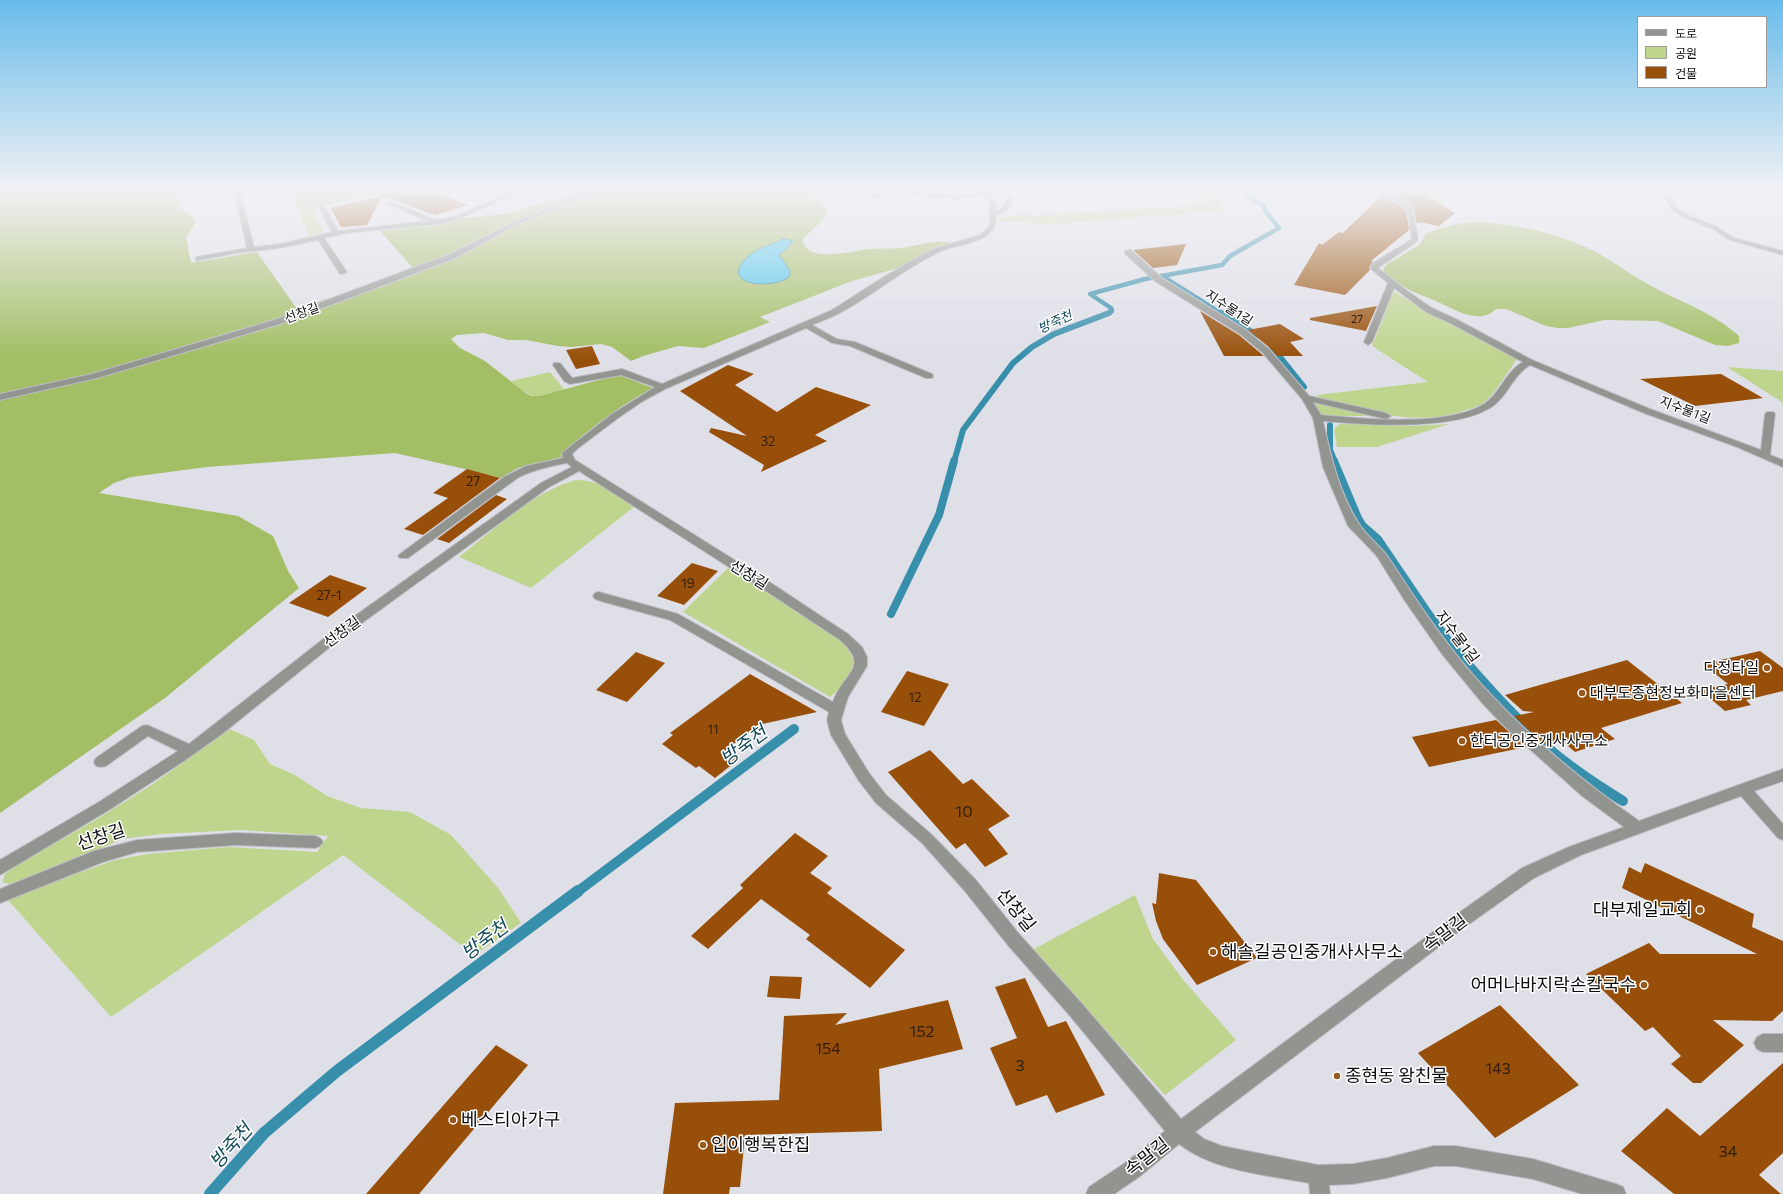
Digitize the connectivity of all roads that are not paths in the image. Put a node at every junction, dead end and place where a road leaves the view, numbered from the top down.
1 (268, 248) edge
2 (327, 248) edge
3 (469, 248) edge
4 (943, 248) edge
5 (1404, 248) edge
6 (1766, 248) edge
7 (251, 250) joint
8 (1128, 252) dead end
9 (1783, 252) edge
10 (199, 259) dead end
11 (343, 272) dead end
12 (1392, 283) junction
13 (807, 324) junction
14 (1368, 342) dead end
15 (1529, 362) junction
16 (557, 365) dead end
17 (929, 376) dead end
18 (662, 387) junction
19 (0, 397) edge
20 (1306, 398) junction
21 (1770, 414) dead end
22 (1318, 418) junction
23 (1406, 421) junction
24 (1765, 456) junction
25 (574, 463) junction
26 (1783, 464) edge
27 (404, 556) dead end
28 (599, 596) dead end
29 (836, 710) junction
30 (190, 750) junction
31 (101, 762) dead end
32 (1783, 775) edge
33 (1743, 789) junction
34 (1637, 828) junction
35 (1783, 834) edge
36 (315, 842) dead end
37 (0, 868) edge
38 (0, 896) edge
39 (1763, 1043) dead end
40 (1783, 1043) edge
41 (1179, 1132) junction
42 (1319, 1185) edge
43 (1096, 1194) edge
44 (1616, 1194) edge

1 - 7 street
2 - 11 street
3 - 19 street, 선창길
4 - 13 street
5 - 12 street, 지수물1길
6 - 9 street
7 - 10 street
8 - 20 street, 지수물1길
12 - 14 street
12 - 15 street, 지수물1길
13 - 17 street
13 - 18 street
15 - 23 street
15 - 24 street, 지수물1길
16 - 18 street
18 - 25 street
20 - 22 street, 지수물1길
20 - 23 street
21 - 24 street
22 - 23 street
22 - 34 street, 지수물1길
24 - 26 street, 지수물1길
25 - 27 street
25 - 29 street, 선창길
25 - 30 street, 선창길
28 - 29 street
29 - 41 street, 선창길
30 - 31 street
30 - 37 street, 선창길
32 - 33 street, 속말길
33 - 34 street, 속말길
33 - 35 street
34 - 41 street, 속말길
36 - 38 street, 선창길
39 - 40 street
41 - 42 street, 속말길
41 - 43 street, 속말길
42 - 44 street, 속말길

